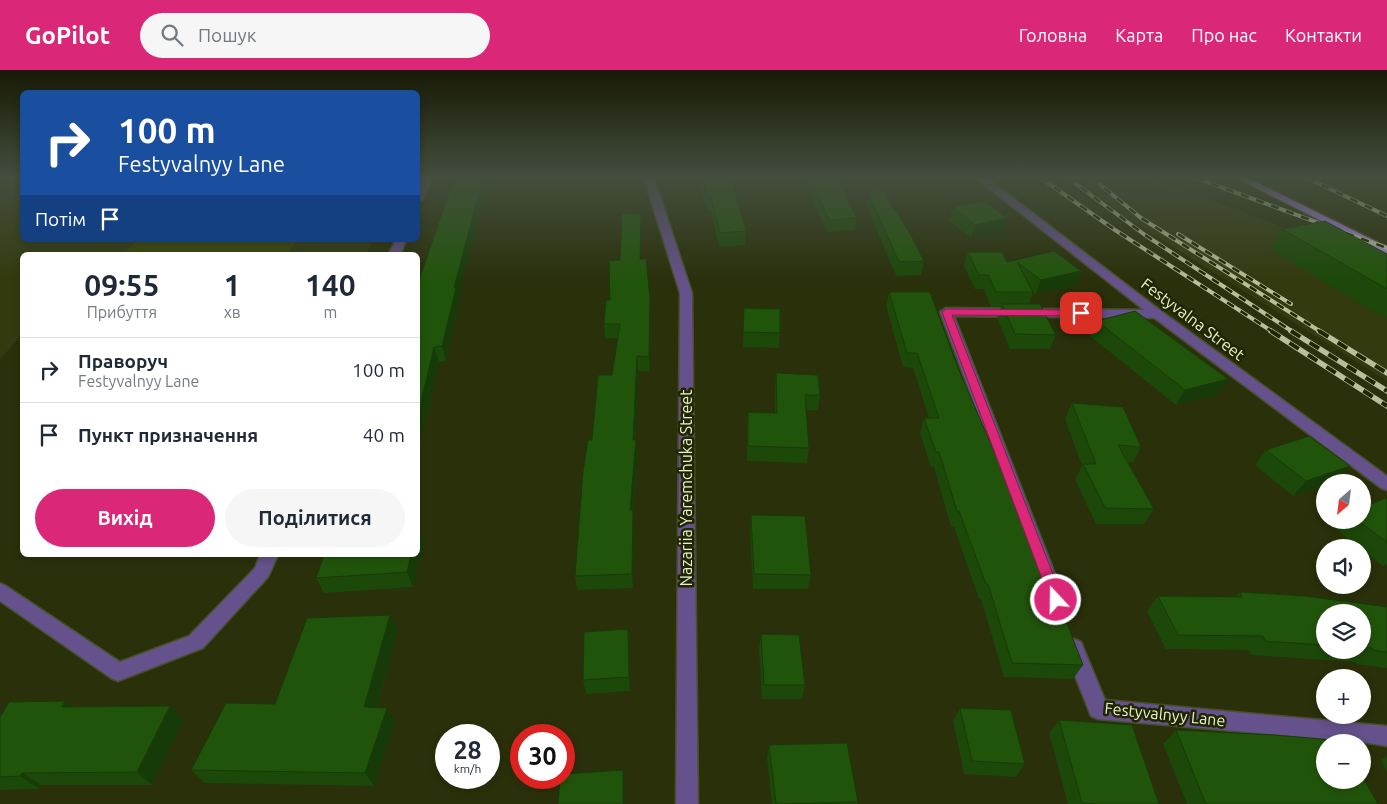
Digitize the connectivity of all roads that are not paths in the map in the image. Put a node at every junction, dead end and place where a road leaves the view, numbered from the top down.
1 (660, 212) edge
2 (1025, 212) edge
3 (1310, 212) edge
4 (1387, 251) edge
5 (1157, 314) junction
6 (1387, 484) edge
7 (268, 557) edge
8 (0, 591) edge
9 (1056, 598) edge
10 (1070, 635) edge
11 (1387, 736) edge
12 (687, 804) edge

1 - 12 street, Nazariia Yaremchuka Street
2 - 5 street, Festyvalna Street
3 - 4 highway
5 - 6 street, Festyvalna Street
5 - 9 street
7 - 8 street
10 - 11 street, Festyvalnyy Lane

